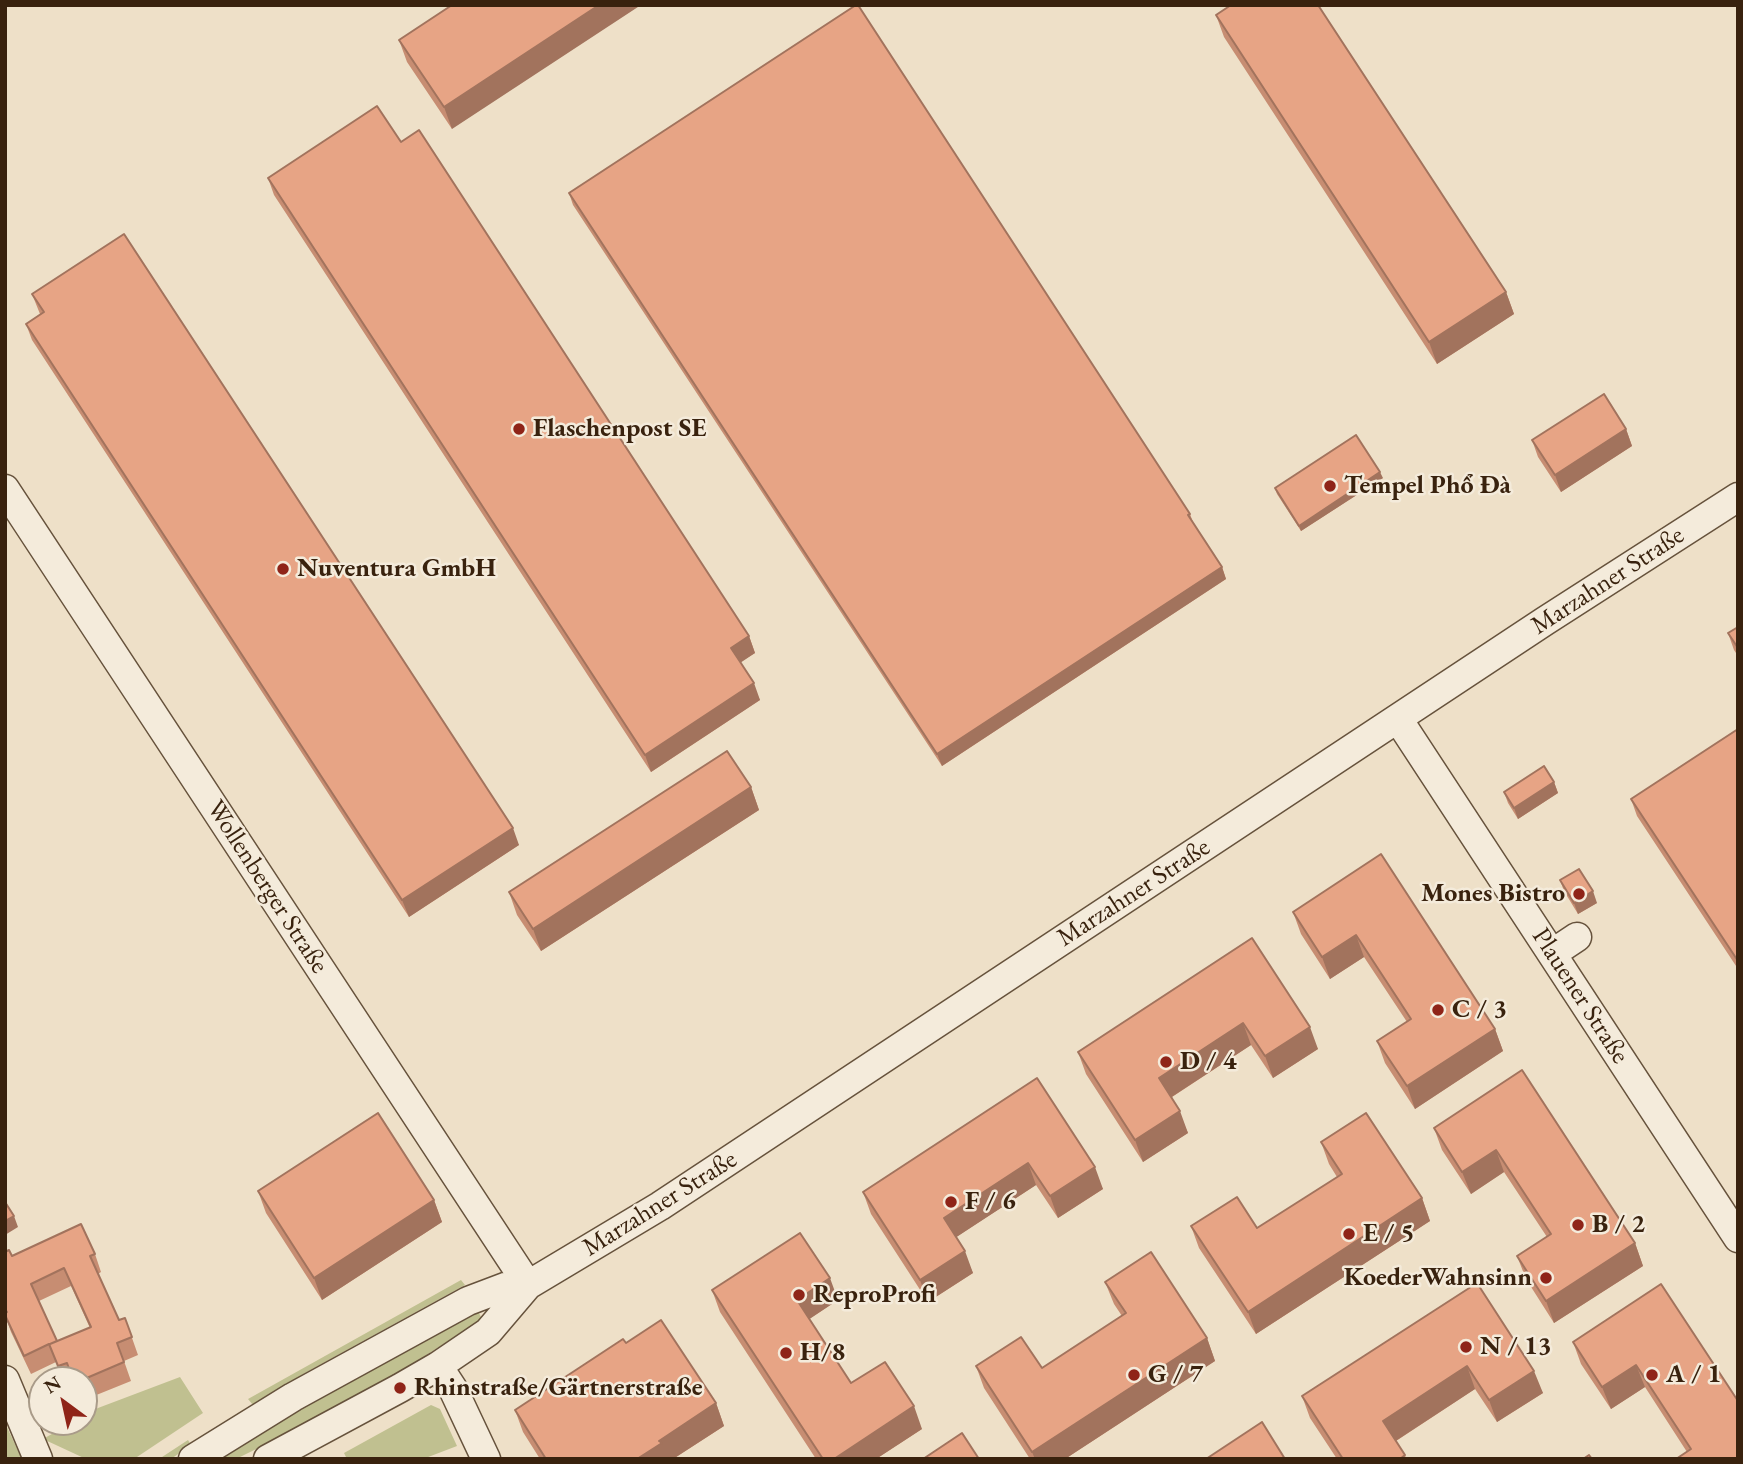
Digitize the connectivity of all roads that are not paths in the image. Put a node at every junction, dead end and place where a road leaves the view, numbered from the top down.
1 (5, 489) edge
2 (1738, 497) edge
3 (1398, 719) junction
4 (1577, 937) dead end
5 (1553, 953) junction
6 (1738, 1238) edge
7 (528, 1285) junction
8 (438, 1366) junction
9 (5, 1380) edge
10 (38, 1459) edge
11 (193, 1459) edge
12 (268, 1459) edge
13 (486, 1459) edge

1 - 7 street, Wollenberger Straße
2 - 3 street, Marzahner Straße
3 - 5 street, Plauener Straße
3 - 7 street, Marzahner Straße
4 - 5 street
5 - 6 street, Plauener Straße
7 - 8 street, Marzahner Straße
7 - 11 street, Marzahner Straße
8 - 12 street, Marzahner Straße
8 - 13 street
9 - 10 street

